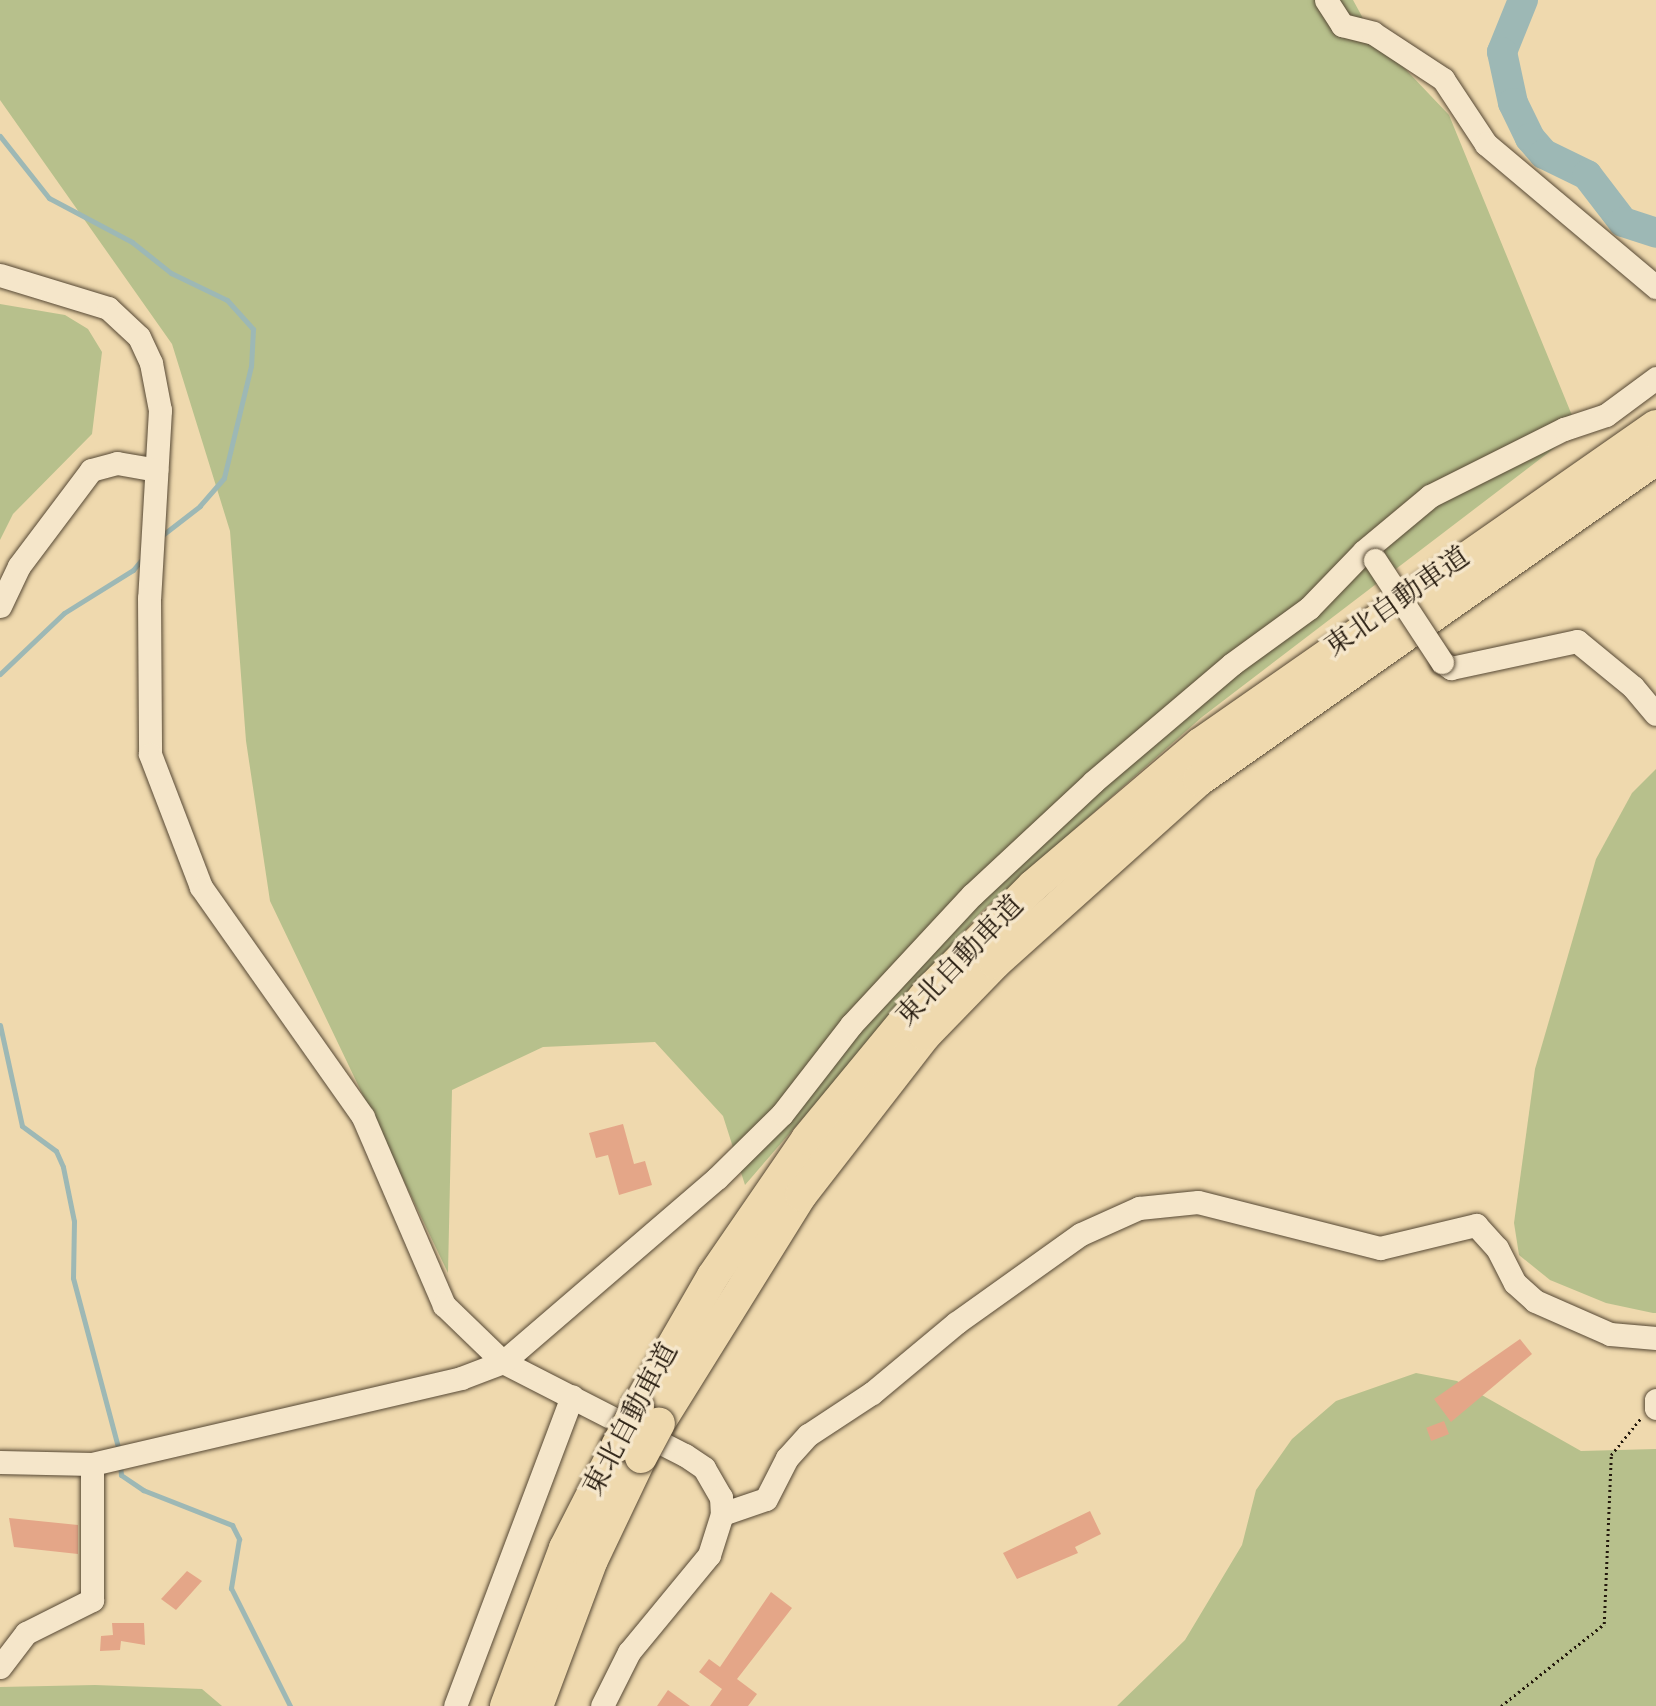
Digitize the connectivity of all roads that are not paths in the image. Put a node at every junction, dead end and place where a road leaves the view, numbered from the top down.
1 (1326, 0) edge
2 (0, 275) edge
3 (1656, 287) edge
4 (1656, 378) edge
5 (1656, 426) edge
6 (1656, 459) edge
7 (156, 470) junction
8 (1370, 556) junction
9 (0, 606) edge
10 (1656, 714) edge
11 (1656, 1338) edge
12 (503, 1362) junction
13 (572, 1396) junction
14 (649, 1414) junction
15 (629, 1452) junction
16 (0, 1462) edge
17 (98, 1462) junction
18 (722, 1514) junction
19 (0, 1667) edge
20 (455, 1706) edge
21 (506, 1706) edge
22 (537, 1706) edge
23 (602, 1706) edge

1 - 3 street
2 - 7 street
4 - 8 street
5 - 14 highway, 東北自動車道
6 - 14 highway, 東北自動車道
7 - 9 street
7 - 12 street
8 - 10 street, bridge
8 - 12 street
11 - 18 street
12 - 13 street
12 - 17 street
13 - 18 street
13 - 20 street
14 - 15 highway, 東北自動車道, bridge
15 - 21 highway, 東北自動車道
15 - 22 highway, 東北自動車道
16 - 17 street
17 - 19 street
18 - 23 street

